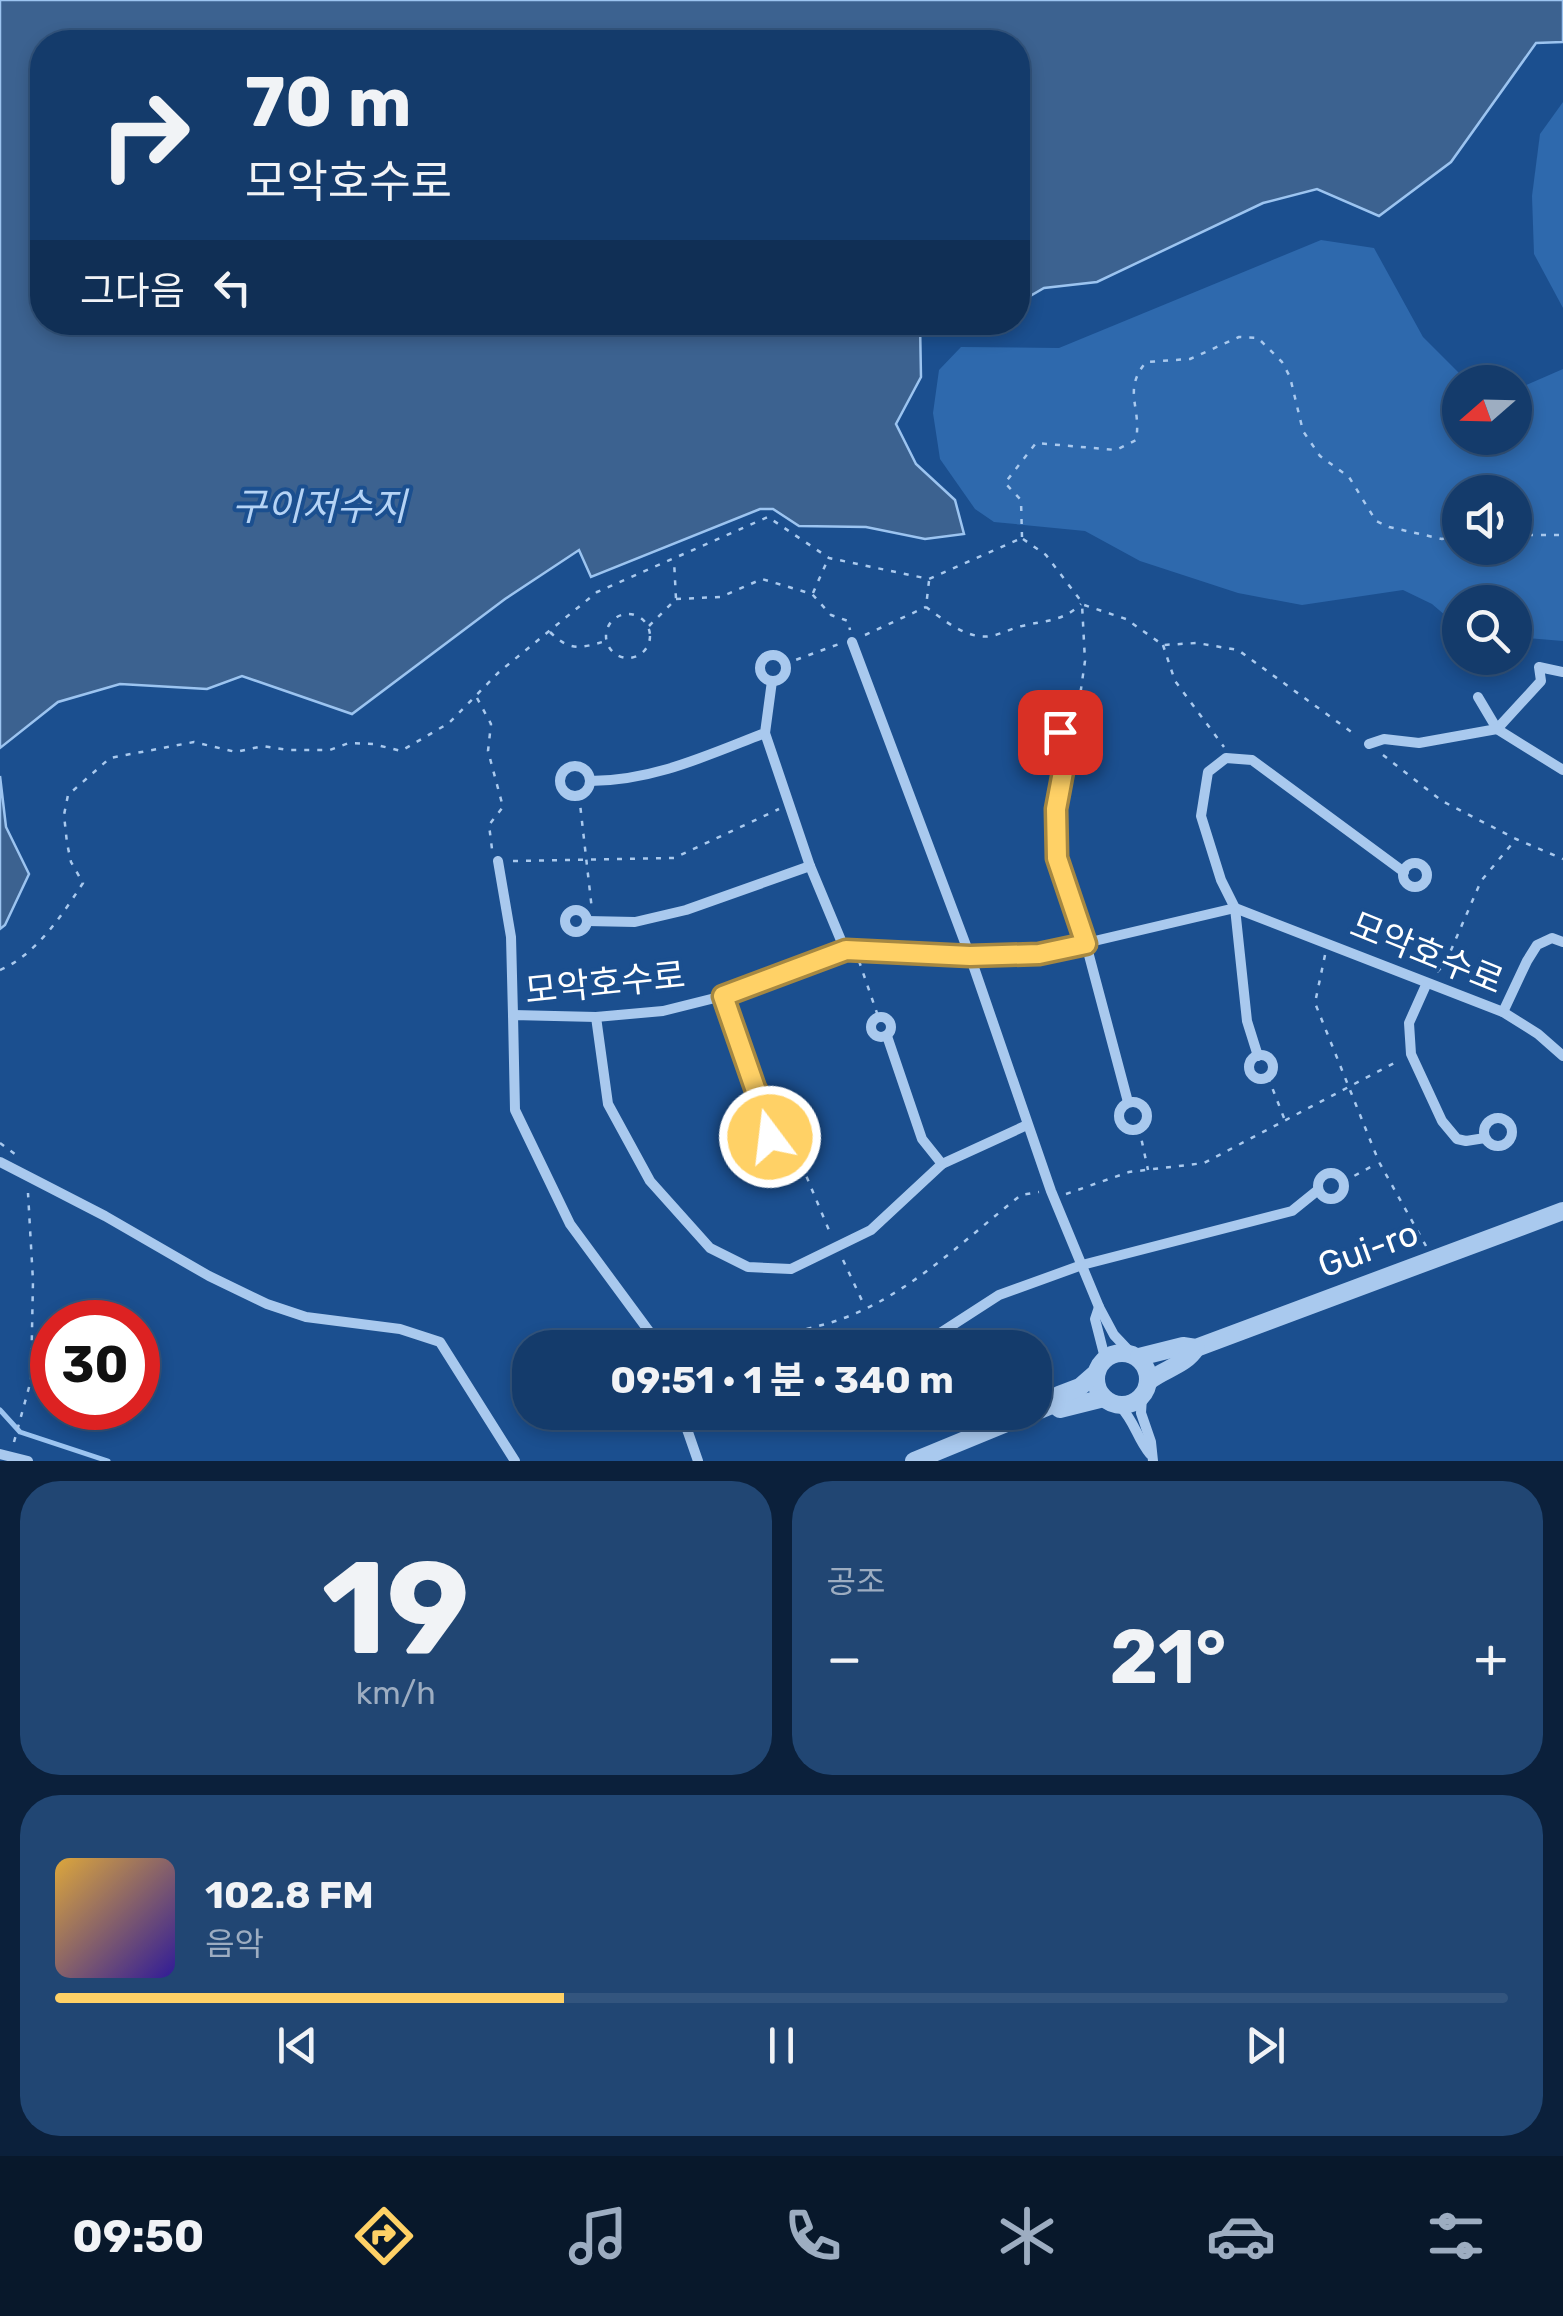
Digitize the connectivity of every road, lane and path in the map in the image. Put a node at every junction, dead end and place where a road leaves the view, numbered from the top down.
1 (1563, 534) edge
2 (1532, 535) edge
3 (1022, 538) junction
4 (1442, 539) edge
5 (674, 558) junction
6 (829, 558) junction
7 (929, 579) junction
8 (812, 594) junction
9 (676, 598) junction
10 (1082, 603) junction
11 (926, 607) junction
12 (648, 626) junction
13 (548, 630) junction
14 (607, 641) junction
15 (852, 642) junction
16 (1162, 645) junction
17 (786, 667) junction
18 (1563, 672) edge
19 (772, 682) junction
20 (1478, 697) dead end
21 (476, 698) junction
22 (1078, 717) junction
23 (1497, 729) junction
24 (765, 733) junction
25 (1069, 740) junction
26 (1369, 744) junction
27 (1236, 758) junction
28 (1563, 770) edge
29 (590, 781) junction
30 (579, 796) junction
31 (789, 804) junction
32 (1516, 839) junction
33 (1563, 858) edge
34 (498, 861) junction
35 (588, 862) junction
36 (810, 866) junction
37 (1404, 872) dead end
38 (1234, 908) junction
39 (590, 921) joint
40 (1563, 942) edge
41 (1086, 944) junction
42 (1329, 944) junction
43 (846, 950) junction
44 (860, 950) junction
45 (970, 956) junction
46 (0, 970) edge
47 (1426, 984) junction
48 (723, 996) junction
49 (1503, 1012) junction
50 (512, 1016) junction
51 (596, 1016) junction
52 (878, 1016) joint
53 (1410, 1054) junction
54 (1258, 1056) junction
55 (1563, 1056) edge
56 (1268, 1078) junction
57 (1347, 1088) junction
58 (1128, 1102) junction
59 (1285, 1120) junction
60 (1028, 1125) junction
61 (1139, 1128) junction
62 (1485, 1138) dead end
63 (0, 1144) edge
64 (786, 1144) joint
65 (0, 1162) edge
66 (1379, 1162) junction
67 (942, 1164) junction
68 (1148, 1170) junction
69 (28, 1177) junction
70 (1343, 1182) junction
71 (1051, 1190) junction
72 (1318, 1190) junction
73 (1563, 1211) edge
74 (836, 1247) junction
75 (1435, 1260) junction
76 (1082, 1265) junction
77 (1099, 1306) junction
78 (866, 1308) junction
79 (648, 1330) edge
80 (794, 1330) edge
81 (945, 1330) edge
82 (1196, 1348) junction
83 (1135, 1355) junction
84 (1101, 1366) junction
85 (1146, 1389) junction
86 (1111, 1401) junction
87 (1054, 1404) joint
88 (687, 1430) edge
89 (990, 1430) edge
90 (13, 1445) dead end
91 (0, 1454) edge
92 (1152, 1458) edge
93 (28, 1461) edge
94 (515, 1461) edge
95 (698, 1461) edge
96 (914, 1461) edge

1 - 2 path
3 - 4 path
3 - 7 path
3 - 10 path
5 - 6 path
5 - 9 path
5 - 13 path
6 - 7 path
6 - 8 path
7 - 11 path
8 - 9 path
8 - 15 path
9 - 12 path
10 - 11 path
10 - 16 path
10 - 22 path
11 - 15 path
12 - 14 path
12 - 14 path
13 - 14 path
13 - 21 path
15 - 17 path
15 - 45 street
16 - 26 path
16 - 27 path
17 - 19 street
17 - 19 street
18 - 23 street
19 - 24 street
20 - 23 street
21 - 34 path
21 - 46 path
22 - 25 street
22 - 25 street
23 - 26 street
23 - 28 street
24 - 29 street
24 - 31 street
25 - 41 street
26 - 32 path
27 - 37 street
27 - 38 street
29 - 30 street
29 - 30 street
30 - 35 path
31 - 35 path
31 - 36 street
32 - 33 path
32 - 47 path
34 - 35 path
34 - 50 street
35 - 39 path
36 - 39 street
36 - 43 street
38 - 41 street, 모악호수로
38 - 42 street, 모악호수로
38 - 54 street
40 - 49 street
41 - 45 street, 모악호수로
41 - 58 street
42 - 47 street, 모악호수로
42 - 57 path
43 - 44 street, 모악호수로
43 - 48 street, 모악호수로
44 - 45 street, 모악호수로
44 - 52 path
45 - 60 street
47 - 49 street, 모악호수로
47 - 53 street
48 - 51 street, 모악호수로
48 - 64 street
49 - 55 street, 모악호수로
50 - 51 street, 모악호수로
50 - 79 street, 모악호수로
51 - 74 street
52 - 67 street
53 - 57 path
53 - 62 street
54 - 56 street
54 - 56 street
56 - 59 path
57 - 59 path
57 - 66 path
58 - 61 street
58 - 61 street
59 - 68 path
60 - 67 street
60 - 71 street
61 - 68 path
63 - 69 path
64 - 74 path
65 - 69 street
66 - 70 path
66 - 75 path
67 - 74 street
68 - 71 path
69 - 90 path
69 - 94 street
70 - 72 street
70 - 72 street
71 - 76 street
71 - 78 path
72 - 76 street
73 - 75 street, Gui-ro
74 - 78 path
75 - 82 street, Gui-ro
76 - 77 street
76 - 81 street
77 - 83 street
77 - 84 street
78 - 80 path
82 - 83 street
82 - 85 street
83 - 84 street
83 - 85 street
84 - 86 street
84 - 87 street
85 - 86 street
85 - 92 street
86 - 87 street
86 - 92 street
88 - 95 street
89 - 96 street
91 - 93 street

